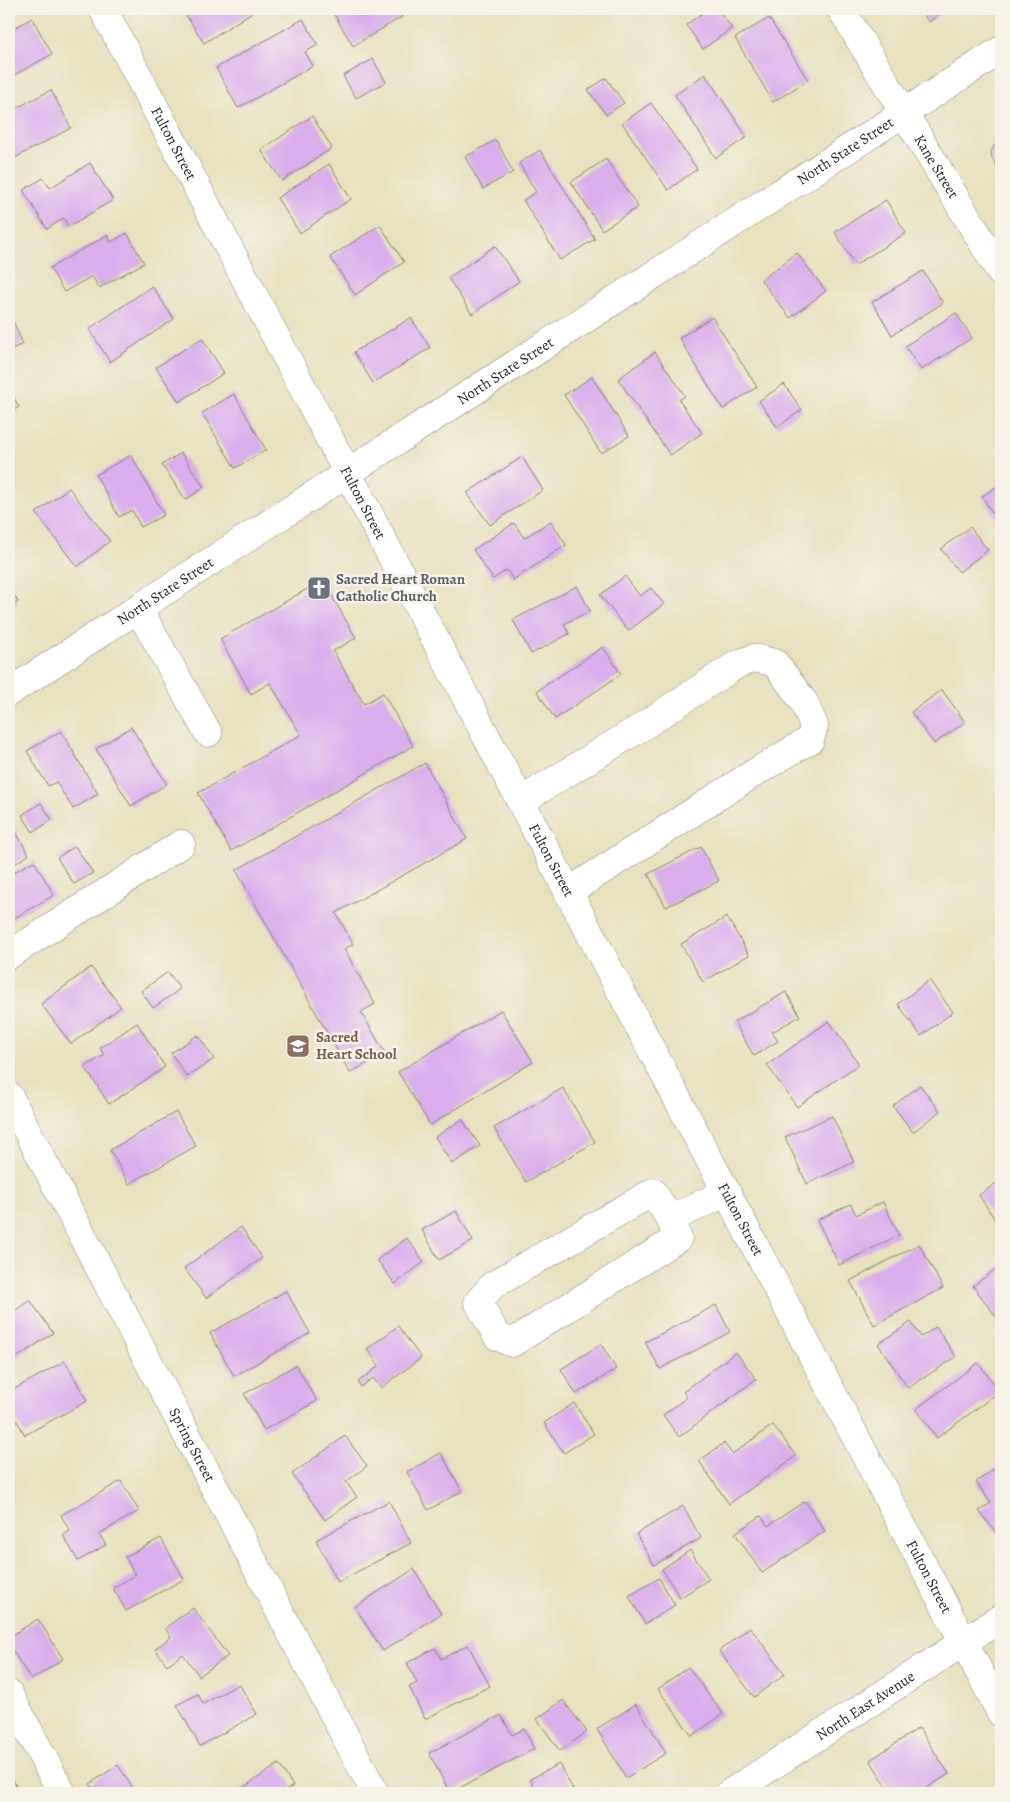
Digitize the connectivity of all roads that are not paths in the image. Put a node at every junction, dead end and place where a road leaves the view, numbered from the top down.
1 (104, 9) edge
2 (841, 9) edge
3 (1001, 50) edge
4 (904, 114) junction
5 (1001, 273) edge
6 (347, 472) junction
7 (138, 608) junction
8 (9, 692) edge
9 (208, 732) dead end
10 (521, 802) junction
11 (181, 844) dead end
12 (568, 892) junction
13 (9, 955) edge
14 (9, 1096) edge
15 (727, 1192) junction
16 (670, 1219) junction
17 (1001, 1618) edge
18 (964, 1642) junction
19 (9, 1694) edge
20 (1001, 1712) edge
21 (62, 1793) edge
22 (374, 1793) edge
23 (730, 1793) edge

1 - 6 street, Fulton Street
2 - 4 street, Kane Street
3 - 4 street, North State Street
4 - 5 street, Kane Street
4 - 6 street, North State Street
6 - 7 street, North State Street
6 - 10 street, Fulton Street
7 - 8 street, North State Street
7 - 9 street
10 - 12 street, Fulton Street
10 - 12 street
11 - 13 street
12 - 15 street, Fulton Street
14 - 22 street, Spring Street
15 - 16 street
15 - 18 street, Fulton Street
16 - 16 street
17 - 18 street, North East Avenue
18 - 20 street, Fulton Street
18 - 23 street, North East Avenue
19 - 21 street

